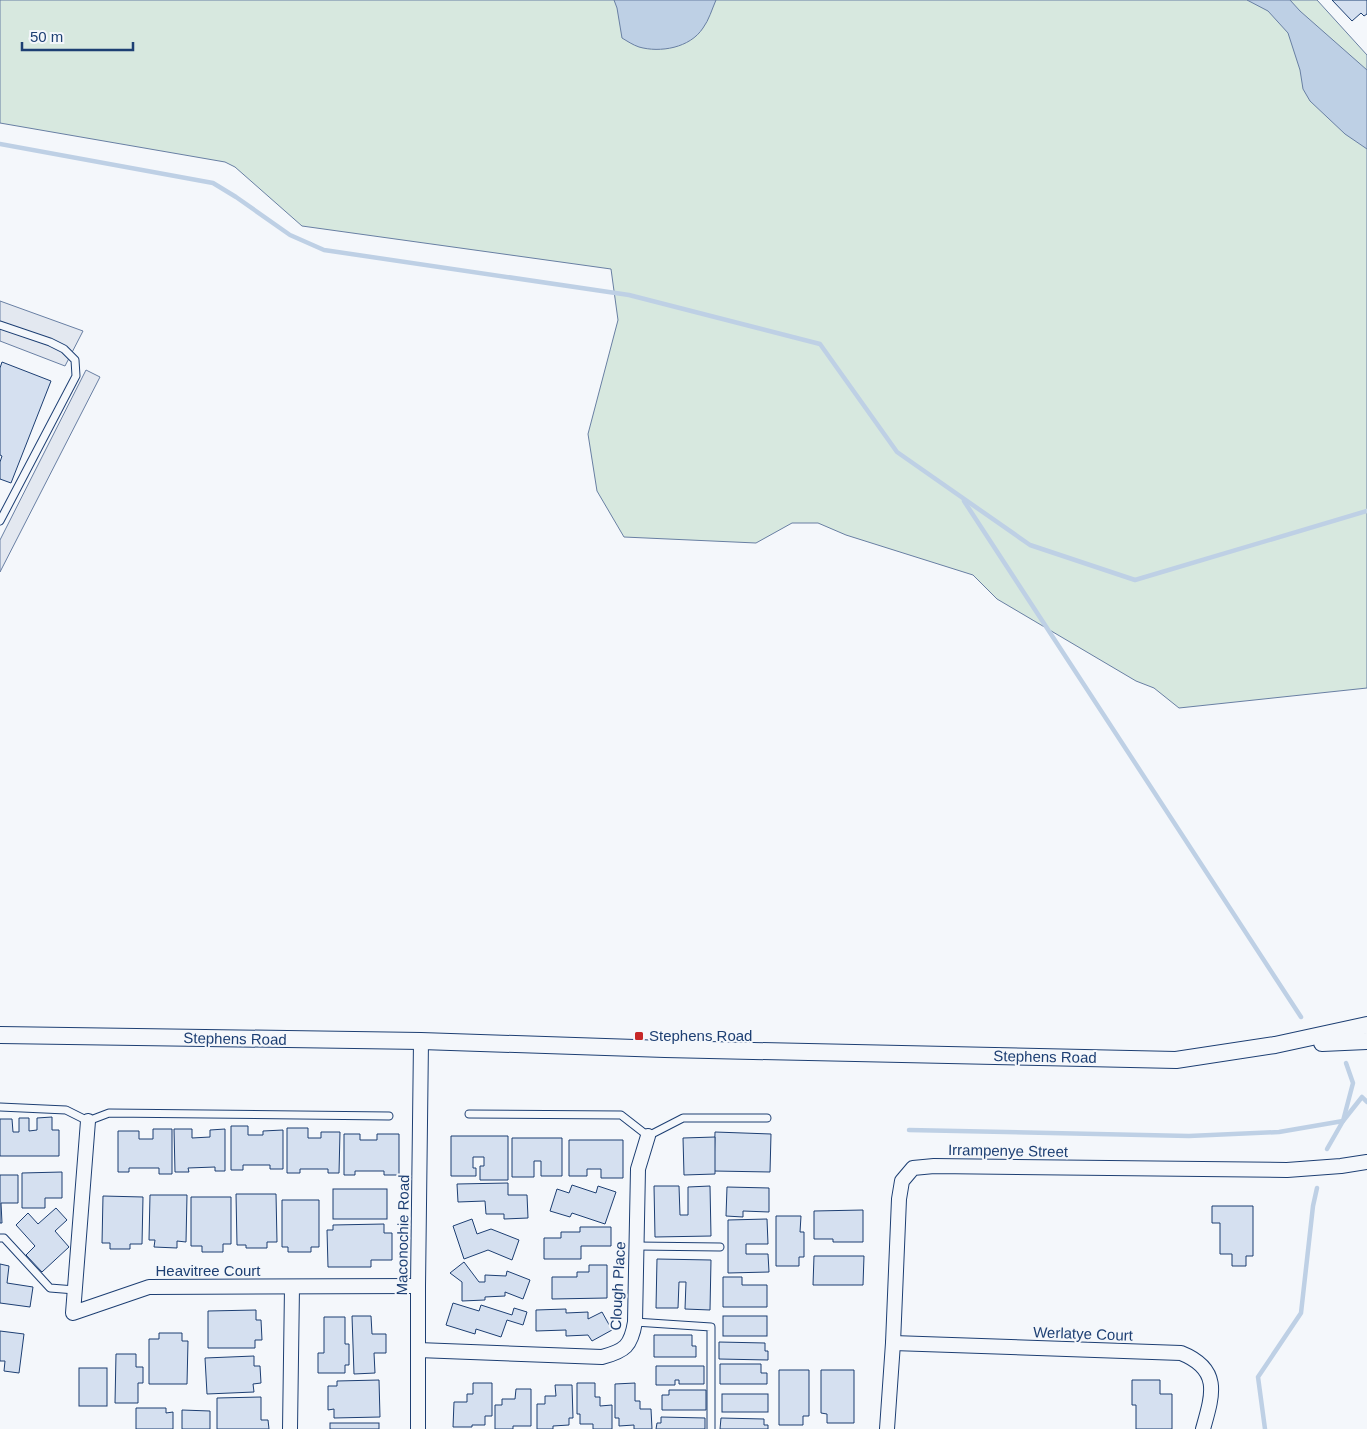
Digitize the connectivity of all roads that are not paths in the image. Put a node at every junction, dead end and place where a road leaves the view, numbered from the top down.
1 (0, 325) edge
2 (0, 521) edge
3 (1367, 1025) edge
4 (0, 1035) edge
5 (421, 1041) junction
6 (1367, 1041) edge
7 (1275, 1045) junction
8 (0, 1107) edge
9 (469, 1114) dead end
10 (389, 1116) dead end
11 (767, 1118) dead end
12 (88, 1122) junction
13 (648, 1136) junction
14 (1367, 1162) edge
15 (0, 1238) edge
16 (637, 1246) junction
17 (720, 1247) dead end
18 (418, 1286) junction
19 (292, 1288) junction
20 (75, 1290) junction
21 (635, 1322) junction
22 (893, 1343) junction
23 (418, 1350) junction
24 (290, 1429) edge
25 (418, 1429) edge
26 (711, 1429) edge
27 (887, 1429) edge
28 (1203, 1429) edge

1 - 2 lane
3 - 7 street, Stephens Road
4 - 5 street, Stephens Road
5 - 7 street, Stephens Road
5 - 18 street, Maconochie Road
6 - 7 street
8 - 12 lane
9 - 13 lane
10 - 12 lane
11 - 13 lane
12 - 20 street, Heavitree Court
13 - 16 street, Clough Place
14 - 22 street, Irrampenye Street
15 - 20 lane
16 - 17 lane
16 - 21 street, Clough Place
18 - 19 street, Heavitree Court
18 - 23 street, Maconochie Road
19 - 20 street, Heavitree Court
19 - 24 street
21 - 23 street, Clough Place
21 - 26 lane
22 - 27 street, Irrampenye Street
22 - 28 street, Werlatye Court
23 - 25 street, Maconochie Road

